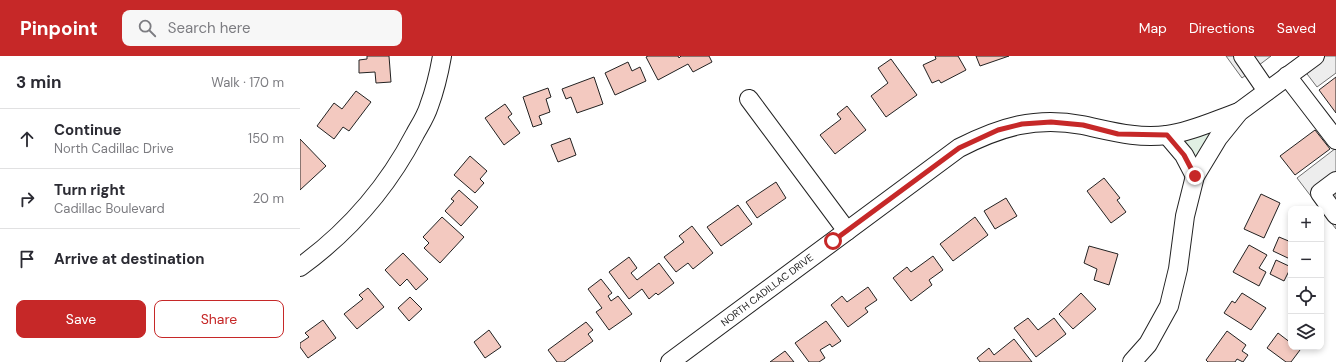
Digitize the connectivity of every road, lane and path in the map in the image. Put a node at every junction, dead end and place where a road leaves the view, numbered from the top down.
1 (442, 56) edge
2 (1243, 56) edge
3 (1315, 56) edge
4 (1292, 67) edge
5 (1267, 91) junction
6 (749, 99) dead end
7 (1239, 112) junction
8 (1167, 135) junction
9 (1336, 140) edge
10 (1195, 176) junction
11 (1336, 181) edge
12 (1336, 215) edge
13 (847, 231) junction
14 (300, 267) edge
15 (670, 362) edge
16 (1132, 362) edge

1 - 14 street
2 - 5 street
3 - 4 street
4 - 5 street
4 - 9 street
5 - 7 street
6 - 13 street
7 - 8 street, NORTH CADILLAC DRIVE
7 - 10 street
8 - 10 street
8 - 13 street, NORTH CADILLAC DRIVE
10 - 16 street
11 - 12 street
13 - 15 street, NORTH CADILLAC DRIVE

